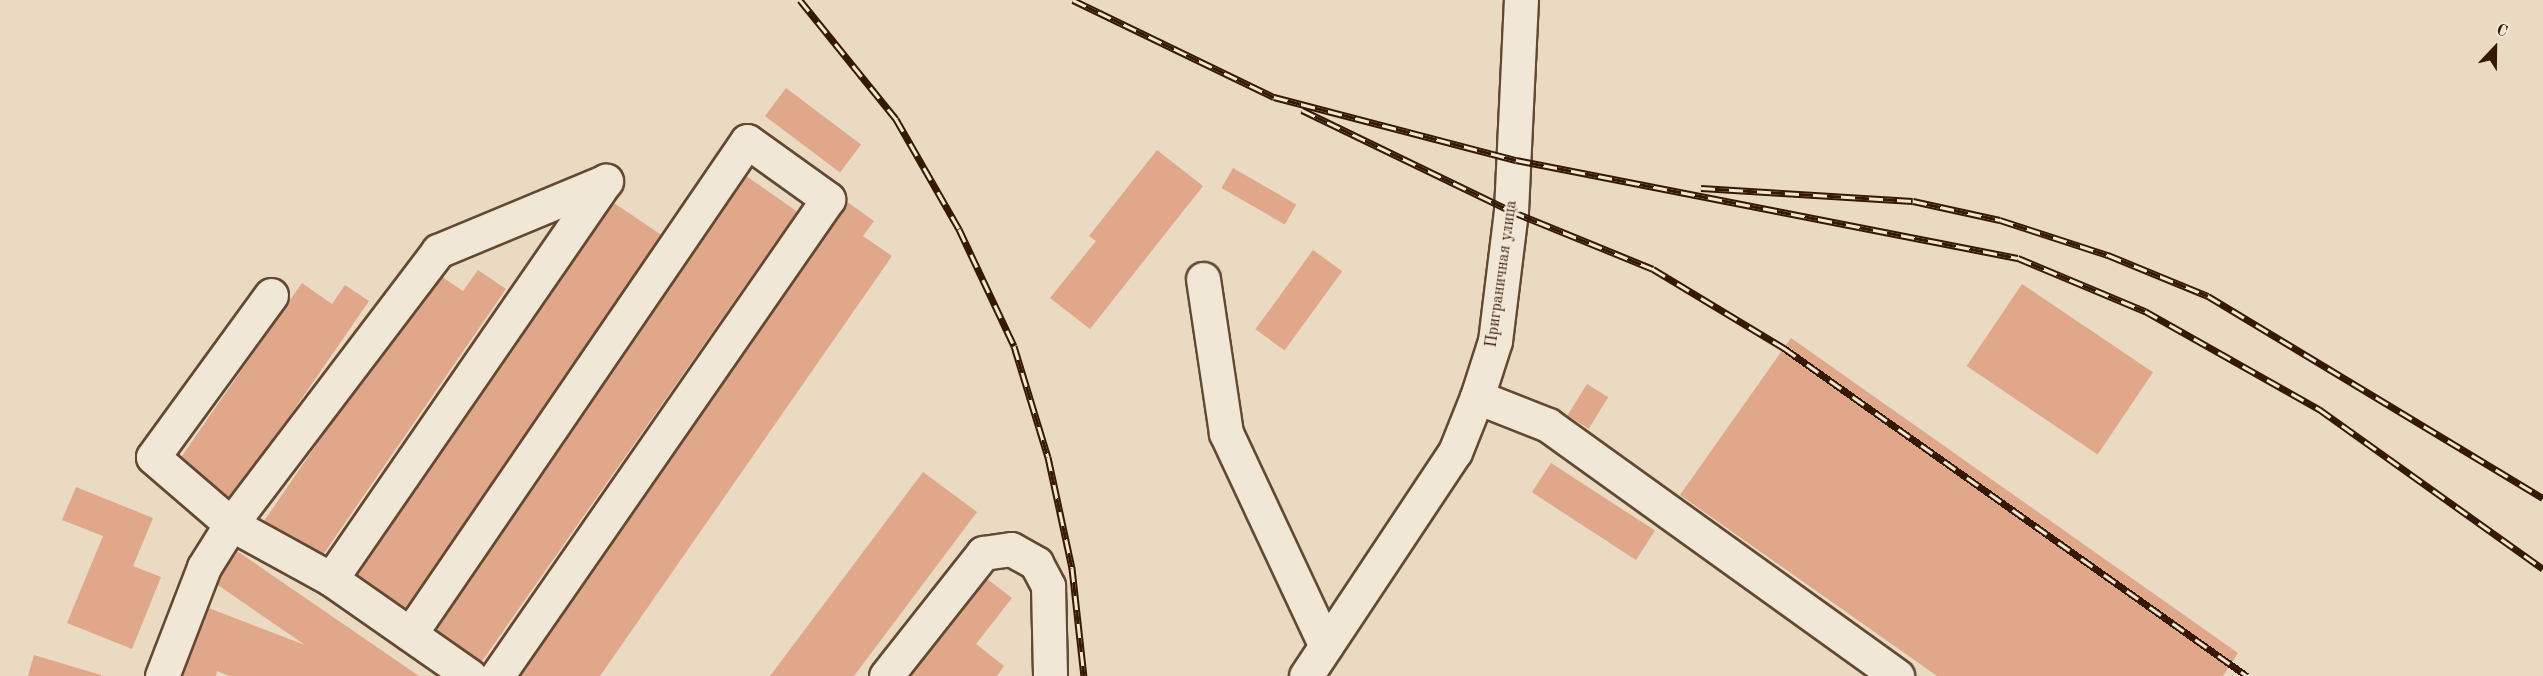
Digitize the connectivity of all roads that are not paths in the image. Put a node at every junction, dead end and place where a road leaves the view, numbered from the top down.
1 (1521, 0) edge
2 (1203, 279) dead end
3 (272, 295) dead end
4 (1477, 397) junction
5 (231, 524) junction
6 (331, 579) junction
7 (410, 634) junction
8 (1326, 646) junction
9 (162, 676) edge
10 (470, 676) edge
11 (497, 676) edge
12 (886, 676) edge
13 (1050, 676) edge
14 (1306, 676) edge
15 (1897, 676) edge

1 - 4 street, Приграничная улица
2 - 8 street
3 - 5 street
4 - 8 street, Приграничная улица
4 - 15 street
5 - 6 street
5 - 6 street
5 - 9 street
6 - 7 street
7 - 10 street
7 - 11 street
8 - 14 street, Приграничная улица
12 - 13 street

